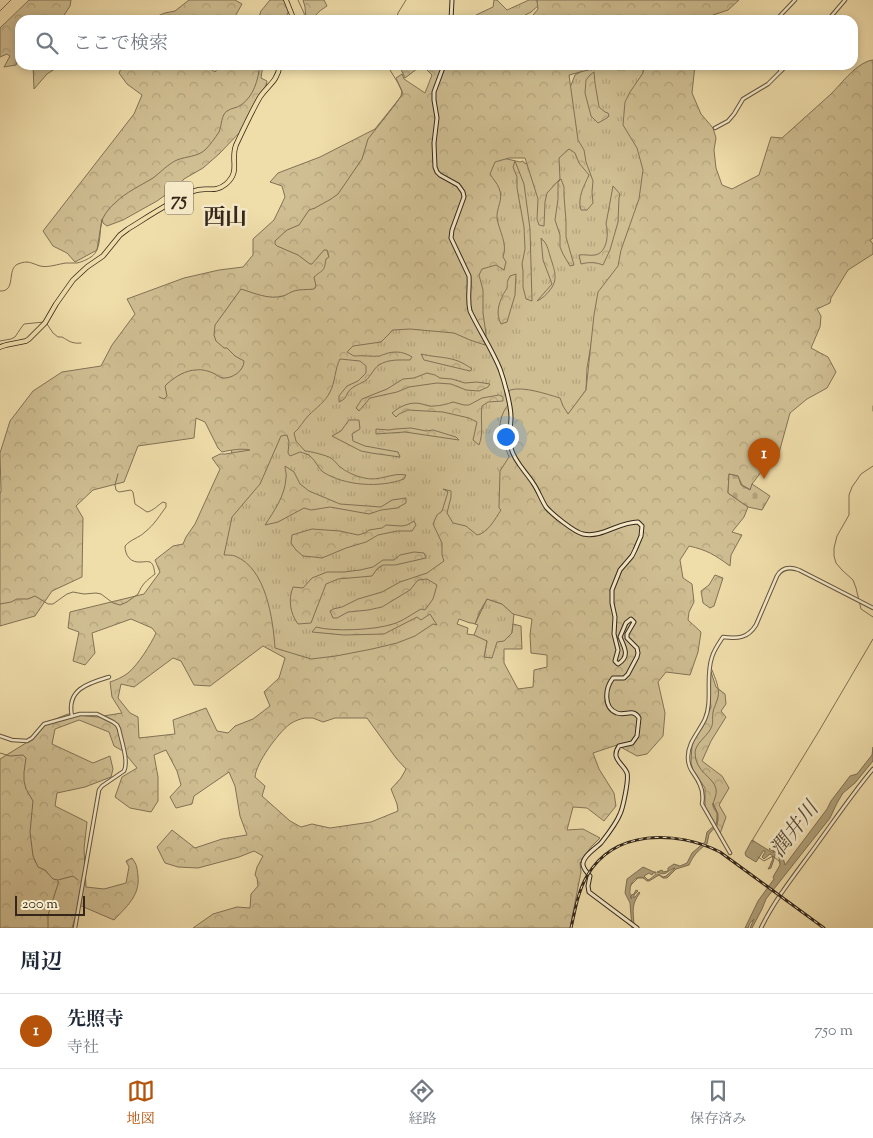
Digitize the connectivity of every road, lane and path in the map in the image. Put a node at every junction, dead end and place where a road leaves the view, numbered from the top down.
1 (286, 0) edge
2 (452, 0) edge
3 (796, 0) edge
4 (845, 0) edge
5 (292, 15) edge
6 (450, 15) edge
7 (781, 15) edge
8 (833, 15) edge
9 (279, 70) edge
10 (442, 70) edge
11 (781, 71) edge
12 (715, 128) dead end
13 (0, 347) edge
14 (873, 608) edge
15 (109, 677) dead end
16 (72, 716) junction
17 (0, 736) edge
18 (873, 769) edge
19 (730, 853) dead end
20 (636, 927) edge
21 (75, 928) edge
22 (761, 928) edge

1 - 5 main road
2 - 6 main road
3 - 7 street
4 - 8 street
9 - 13 main road, 75
10 - 20 main road
11 - 12 street
14 - 19 street
15 - 16 street
16 - 17 street
16 - 21 street
18 - 22 street

